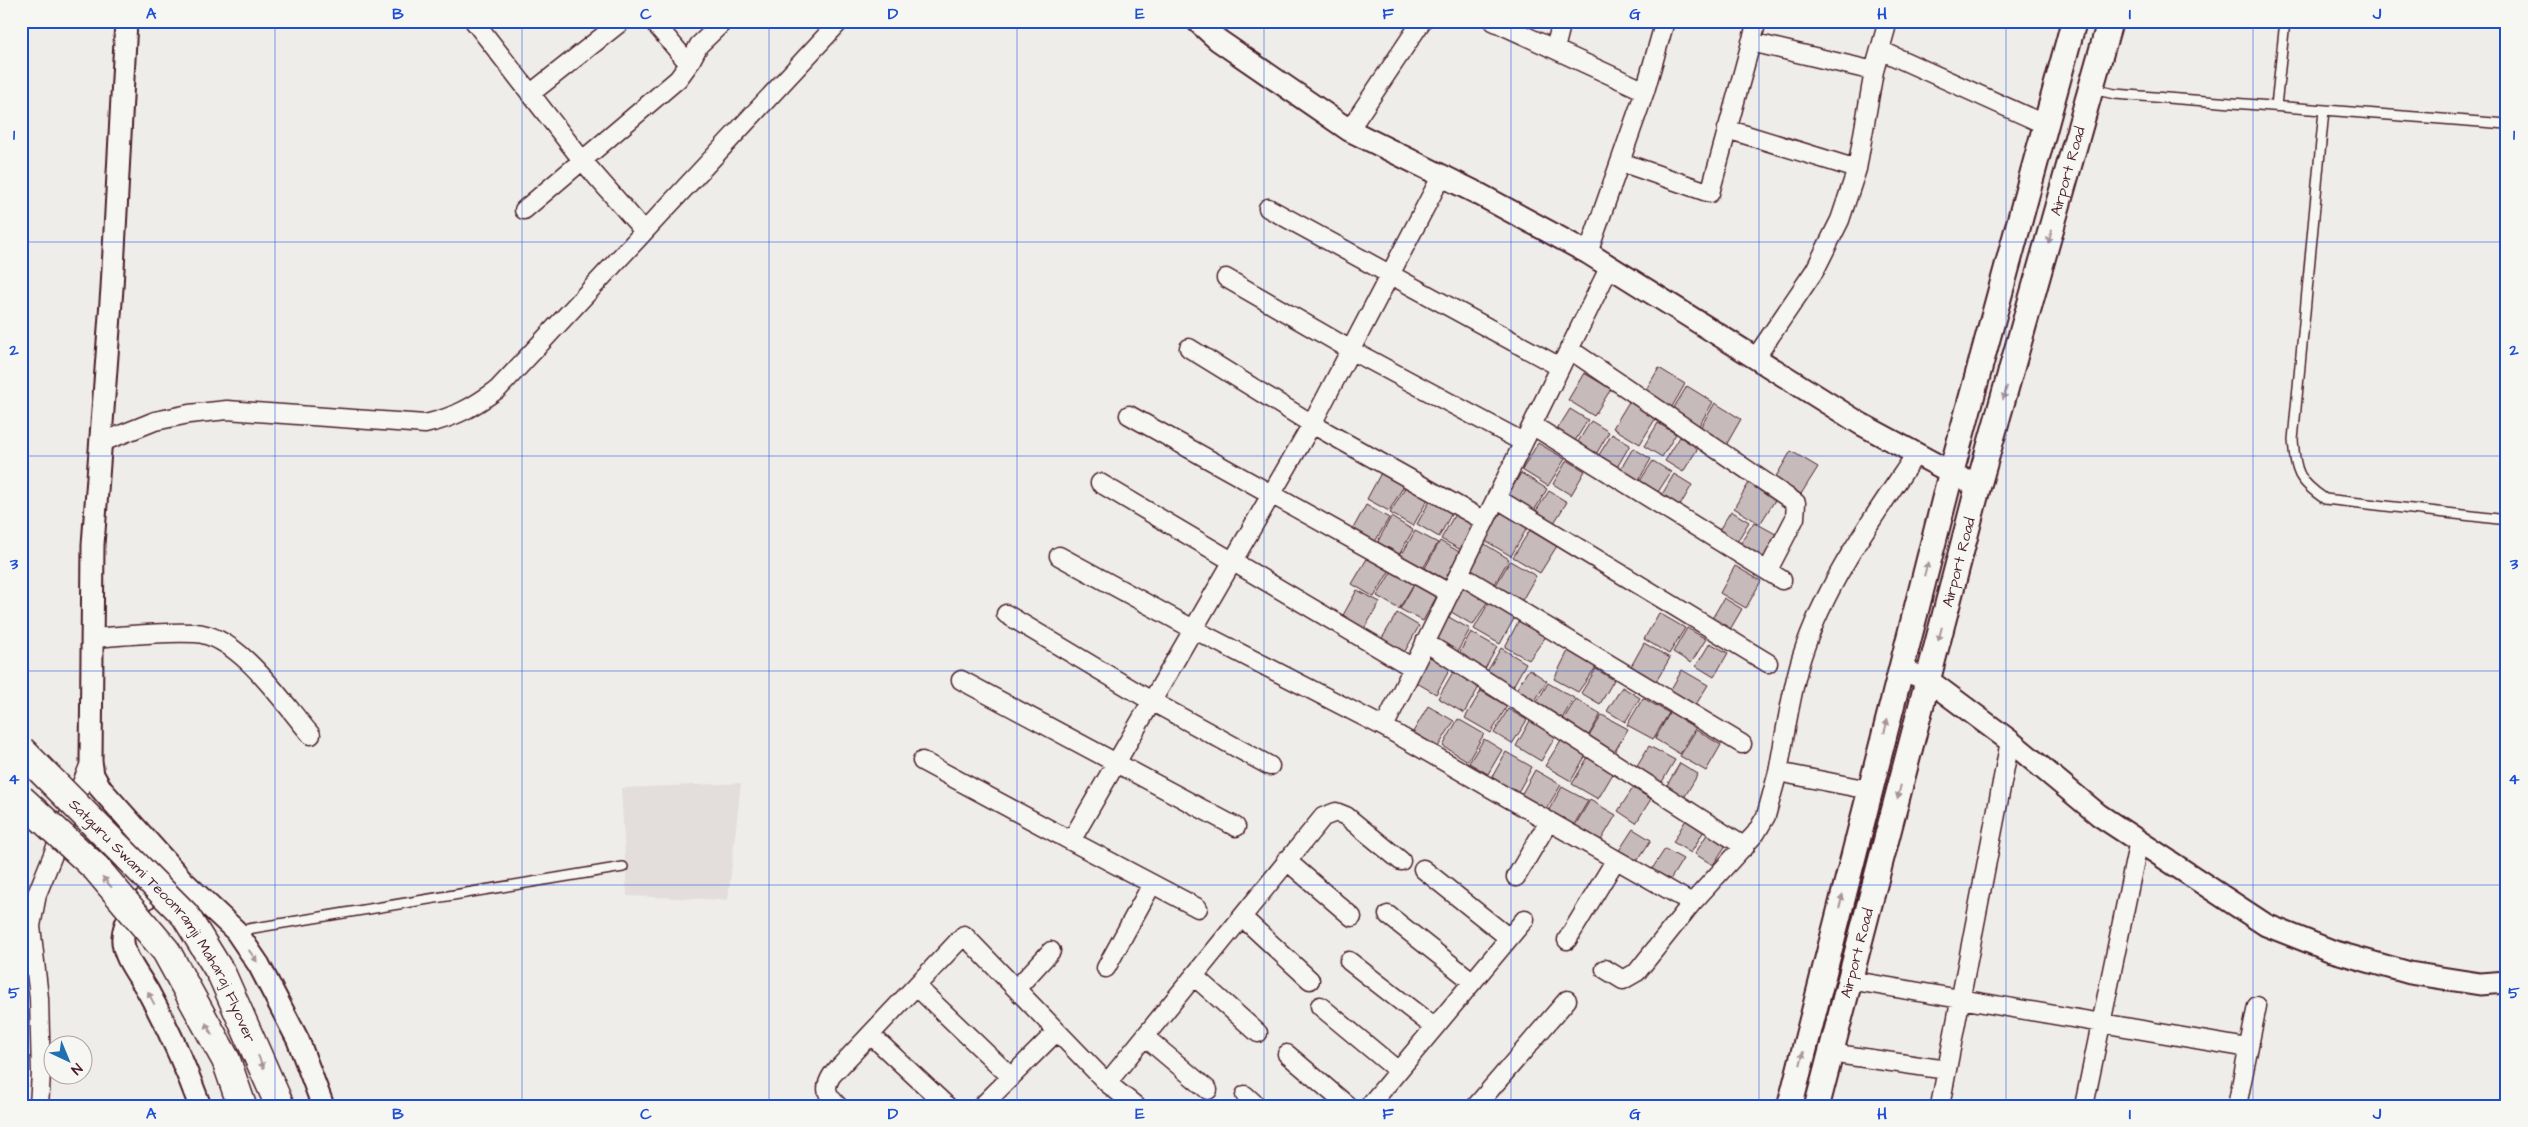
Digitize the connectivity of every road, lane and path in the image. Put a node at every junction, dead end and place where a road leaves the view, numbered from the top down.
1 (126, 21) edge
2 (474, 21) edge
3 (622, 21) edge
4 (653, 21) edge
5 (724, 21) edge
6 (840, 21) edge
7 (1422, 21) edge
8 (1493, 21) edge
9 (1562, 21) edge
10 (1665, 21) edge
11 (1757, 21) edge
12 (1888, 21) edge
13 (2074, 21) edge
14 (2110, 21) edge
15 (2285, 21) edge
16 (1208, 25) edge
17 (1751, 42) junction
18 (1554, 50) junction
19 (1880, 50) junction
20 (689, 64) junction
21 (1874, 71) junction
22 (2092, 89) junction
23 (1645, 91) junction
24 (530, 94) junction
25 (2276, 106) junction
26 (2324, 110) junction
27 (2046, 124) junction
28 (2507, 124) edge
29 (1727, 129) junction
30 (1349, 130) junction
31 (582, 160) junction
32 (1621, 162) junction
33 (1857, 169) junction
34 (1442, 175) junction
35 (1268, 208) dead end
36 (524, 210) dead end
37 (644, 231) junction
38 (1588, 253) junction
39 (1610, 266) junction
40 (1391, 273) junction
41 (1226, 278) dead end
42 (1190, 348) dead end
43 (1569, 349) junction
44 (1351, 350) junction
45 (1756, 357) junction
46 (1560, 367) junction
47 (1129, 415) dead end
48 (1312, 424) junction
49 (1532, 425) junction
50 (1523, 442) junction
51 (100, 443) junction
52 (1916, 454) junction
53 (1952, 473) junction
54 (1100, 483) dead end
55 (1978, 487) junction
56 (1272, 496) junction
57 (1496, 498) junction
58 (2507, 520) edge
59 (1485, 522) junction
60 (1059, 556) dead end
61 (1234, 562) junction
62 (1459, 574) junction
63 (1449, 593) junction
64 (1006, 614) dead end
65 (1195, 630) junction
66 (92, 638) junction
67 (1425, 642) junction
68 (1768, 663) dead end
69 (1413, 668) junction
70 (1901, 669) junction
71 (961, 680) dead end
72 (1928, 680) junction
73 (1153, 702) junction
74 (1384, 727) junction
75 (311, 735) dead end
76 (2010, 741) junction
77 (1742, 744) dead end
78 (21, 750) edge
79 (91, 761) junction
80 (922, 761) dead end
81 (1117, 762) junction
82 (1270, 766) dead end
83 (1778, 772) junction
84 (1869, 790) junction
85 (21, 799) edge
86 (1549, 821) junction
87 (1236, 827) dead end
88 (2138, 840) junction
89 (1071, 841) junction
90 (1745, 847) junction
91 (1286, 860) junction
92 (1401, 861) dead end
93 (1615, 861) junction
94 (623, 867) dead end
95 (1423, 869) dead end
96 (1516, 877) dead end
97 (184, 882) junction
98 (1152, 884) junction
99 (1692, 903) junction
100 (1198, 908) dead end
101 (1388, 914) dead end
102 (1242, 917) junction
103 (1352, 917) dead end
104 (1525, 919) dead end
105 (236, 931) junction
106 (1509, 938) junction
107 (1567, 940) dead end
108 (1051, 951) dead end
109 (1349, 961) dead end
110 (1106, 968) dead end
111 (1605, 969) dead end
112 (1195, 977) junction
113 (1310, 980) dead end
114 (1849, 980) junction
115 (1473, 982) junction
116 (2507, 982) edge
117 (916, 986) junction
118 (1016, 989) junction
119 (1567, 1000) dead end
120 (1960, 1000) junction
121 (1320, 1006) dead end
122 (2257, 1006) dead end
123 (2102, 1023) junction
124 (1434, 1027) junction
125 (1057, 1031) junction
126 (1258, 1033) dead end
127 (871, 1035) junction
128 (1145, 1037) junction
129 (2248, 1048) junction
130 (1830, 1053) junction
131 (1287, 1054) dead end
132 (1397, 1070) junction
133 (1947, 1070) junction
134 (1010, 1076) junction
135 (1107, 1083) junction
136 (1208, 1090) dead end
137 (39, 1106) edge
138 (200, 1106) edge
139 (242, 1106) edge
140 (280, 1106) edge
141 (323, 1106) edge
142 (838, 1106) edge
143 (947, 1106) edge
144 (982, 1106) edge
145 (1136, 1106) edge
146 (1348, 1106) edge
147 (1369, 1106) edge
148 (1476, 1106) edge
149 (1790, 1106) edge
150 (1817, 1106) edge
151 (1940, 1106) edge
152 (2084, 1106) edge
153 (2237, 1106) edge

1 - 51 street
2 - 24 street
3 - 24 street
4 - 20 street
5 - 20 street
6 - 37 street
7 - 30 street
8 - 18 street
9 - 18 street
10 - 23 street
11 - 17 street
12 - 19 street
13 - 27 main road
14 - 22 main road, Airport Road
15 - 25 lane
16 - 30 street
17 - 21 street
17 - 29 street
18 - 23 street
19 - 21 street
19 - 27 street
20 - 31 street
21 - 33 street
22 - 25 lane
22 -> 55 main road, Airport Road
23 - 32 street
24 - 31 street
25 - 26 lane
26 - 28 lane
26 - 58 lane
27 - 53 main road
29 - 32 street
29 - 33 street
30 - 34 street
31 - 36 street
31 - 37 street
32 - 38 street
33 - 45 street
34 - 38 street
34 - 40 street
35 - 40 street
37 - 51 street
38 - 39 street
39 - 43 street
39 - 45 street
40 - 44 street
40 - 46 street
41 - 44 street
42 - 48 street
43 - 46 street
43 - 49 street
44 - 48 street
44 - 50 street
45 - 52 street
46 - 49 street
47 - 56 street
48 - 56 street
48 - 59 street
49 - 50 street
50 - 57 street
51 - 66 street
52 - 53 street
52 - 83 street
53 - 55 street
70 -> 53 main road
54 - 61 street
55 -> 72 main road, Airport Road
56 - 61 street
56 - 63 street
57 - 59 street
57 - 68 street
59 - 62 street
60 - 65 street
61 - 65 street
61 - 69 street
62 - 63 street
62 - 77 street
63 - 67 street
64 - 73 street
65 - 73 street
65 - 74 street
66 - 75 street
66 - 79 street
67 - 69 street
67 - 90 street
69 - 74 street
70 - 72 street
84 -> 70 main road
71 - 81 street
72 - 76 street
72 -> 114 main road, Airport Road
73 - 81 street
73 - 82 street
74 - 86 street
76 - 88 street
76 - 120 street
78 -> 140 main road, Satguru Swami Teoonramji Maharaj Flyover, bridge
79 - 97 street
79 - 137 street
80 - 89 street
81 - 87 street
81 - 89 street
83 - 84 street
83 - 90 street
149 -> 84 main road
139 -> 85 main road, Satguru Swami Teoonramji Maharaj Flyover, bridge
86 - 93 street
86 - 96 street
88 - 116 street
88 - 123 street
89 - 98 street
90 - 99 street
91 - 92 street
91 - 102 street
91 - 103 street
93 - 99 street
93 - 107 street
94 - 105 lane
95 - 106 street
97 - 105 street
138 -> 97 street
98 - 100 street
98 - 110 street
99 - 111 street
101 - 115 street
102 - 112 street
102 - 113 street
104 - 106 street
105 -> 141 street
106 - 115 street
108 - 118 street
109 - 124 street
112 - 126 street
112 - 128 street
114 - 120 street
114 - 130 main road, Airport Road
115 - 124 street
117 - 118 street
117 - 127 street
117 - 134 street
118 - 125 street
119 - 148 street
120 - 123 street
120 - 133 street
121 - 132 street
122 - 129 street
123 - 129 street
123 - 152 street
124 - 132 street
125 - 134 street
125 - 135 street
127 - 142 street
127 - 143 street
128 - 135 street
128 - 136 street
129 - 153 street
130 - 133 street
130 - 150 main road, Airport Road
131 - 146 street
132 - 147 street
133 - 151 street
134 - 144 street
135 - 145 street

